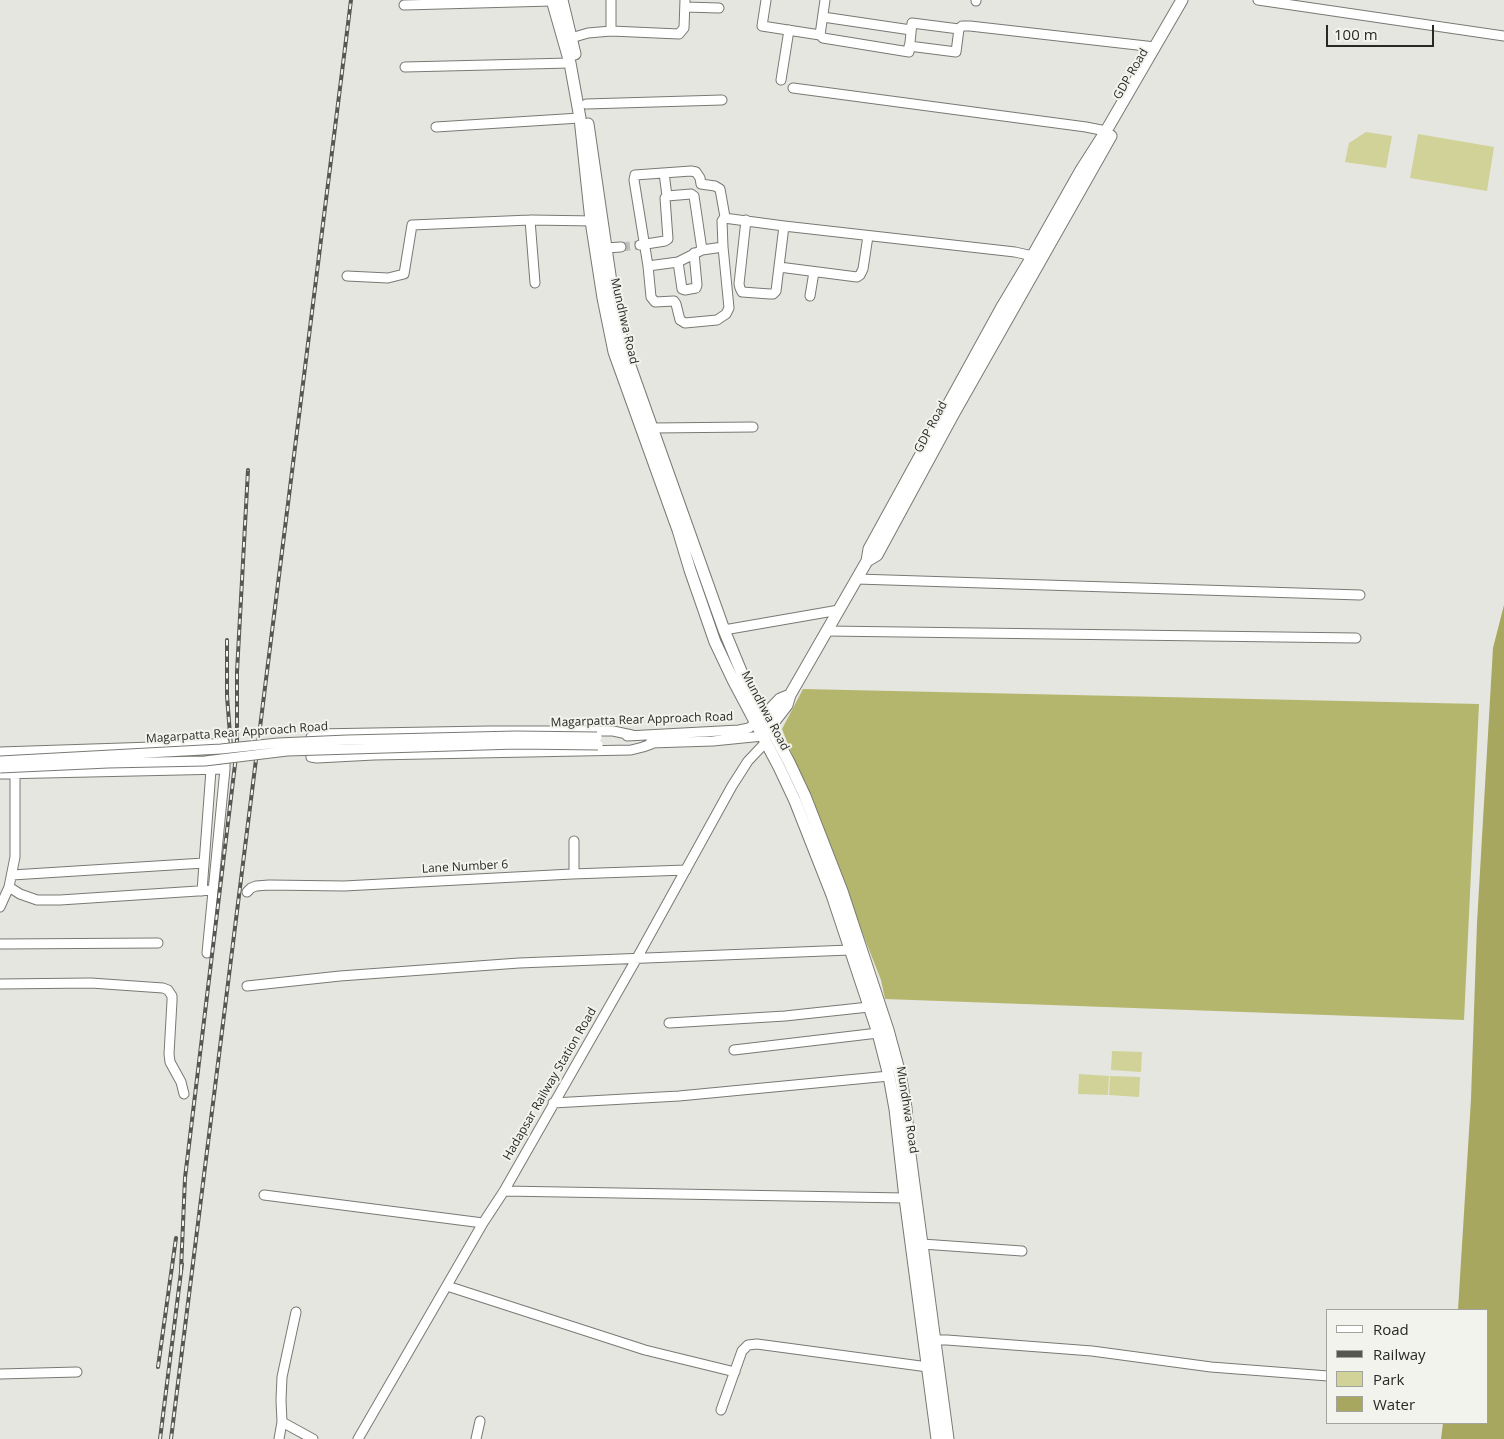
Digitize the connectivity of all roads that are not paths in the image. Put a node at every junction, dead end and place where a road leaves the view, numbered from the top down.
1 (552, 0) edge
2 (562, 0) edge
3 (611, 0) edge
4 (766, 0) edge
5 (825, 0) edge
6 (1182, 0) edge
7 (1190, 0) edge
8 (1258, 0) edge
9 (404, 4) dead end
10 (685, 4) edge
11 (719, 8) dead end
12 (822, 17) junction
13 (958, 29) junction
14 (789, 30) junction
15 (911, 30) junction
16 (611, 31) junction
17 (820, 35) junction
18 (1504, 36) edge
19 (571, 38) junction
20 (909, 46) junction
21 (1155, 47) junction
22 (570, 63) junction
23 (406, 67) dead end
24 (781, 80) dead end
25 (793, 88) dead end
26 (722, 100) dead end
27 (586, 104) junction
28 (580, 118) junction
29 (436, 127) dead end
30 (1106, 131) junction
31 (664, 173) junction
32 (667, 196) junction
33 (725, 218) junction
34 (530, 220) junction
35 (746, 220) junction
36 (597, 221) junction
37 (784, 226) junction
38 (868, 236) junction
39 (642, 245) junction
40 (621, 247) tunnel mouth
41 (723, 247) junction
42 (606, 248) junction
43 (698, 251) junction
44 (1038, 257) junction
45 (678, 262) junction
46 (648, 266) junction
47 (779, 266) junction
48 (814, 272) junction
49 (347, 276) dead end
50 (535, 283) dead end
51 (810, 296) dead end
52 (619, 350) junction
53 (753, 427) dead end
54 (653, 428) junction
55 (695, 568) junction
56 (857, 579) junction
57 (1360, 595) dead end
58 (839, 610) junction
59 (724, 630) junction
60 (827, 632) junction
61 (1356, 638) dead end
62 (790, 695) junction
63 (760, 720) junction
64 (632, 735) junction
65 (766, 735) junction
66 (598, 741) junction
67 (654, 743) junction
68 (0, 752) edge
69 (0, 761) edge
70 (0, 768) edge
71 (225, 769) junction
72 (211, 770) junction
73 (0, 774) edge
74 (15, 774) junction
75 (574, 841) dead end
76 (204, 863) junction
77 (686, 870) junction
78 (574, 874) junction
79 (12, 875) junction
80 (5, 890) edge
81 (202, 890) junction
82 (213, 890) junction
83 (247, 892) dead end
84 (0, 907) edge
85 (158, 943) dead end
86 (0, 944) edge
87 (850, 950) junction
88 (207, 953) dead end
89 (637, 958) junction
90 (0, 984) edge
91 (247, 986) dead end
92 (870, 1007) junction
93 (669, 1023) dead end
94 (880, 1027) junction
95 (734, 1050) dead end
96 (889, 1076) junction
97 (184, 1094) dead end
98 (553, 1103) junction
99 (504, 1191) junction
100 (264, 1195) dead end
101 (905, 1198) junction
102 (483, 1223) junction
103 (922, 1244) junction
104 (1022, 1251) dead end
105 (447, 1286) junction
106 (296, 1312) dead end
107 (930, 1340) junction
108 (928, 1367) junction
109 (77, 1372) dead end
110 (735, 1372) junction
111 (0, 1374) edge
112 (1326, 1376) edge
113 (721, 1410) dead end
114 (480, 1421) dead end
115 (282, 1422) junction
116 (279, 1439) edge
117 (313, 1439) edge
118 (358, 1439) edge
119 (476, 1439) edge
120 (938, 1439) edge
121 (948, 1439) edge

1 - 9 street
1 - 22 main road, Mundhwa Road
2 - 19 main road, Mundhwa Road
3 - 16 street
4 - 14 street
5 - 12 street
6 - 21 main road
7 - 44 main road, GDP Road
8 - 18 street
10 - 11 street
10 - 16 street
12 - 15 street
12 - 17 street
13 - 15 street
13 - 20 street
13 - 21 street
14 - 17 street
14 - 24 street
15 - 20 street
16 - 19 street
17 - 20 street
19 - 27 main road, Mundhwa Road
21 - 30 main road
22 - 23 street
22 - 28 main road, Mundhwa Road
25 - 30 street
26 - 27 street
27 - 36 main road, Mundhwa Road
28 - 29 street
28 - 36 main road, Mundhwa Road
30 - 44 main road
31 - 32 street
31 - 33 street
31 - 39 street
32 - 39 street
32 - 43 street
33 - 35 street
33 - 41 street
34 - 36 street
34 - 49 street
34 - 50 street
35 - 37 street
35 - 47 street
36 - 42 main road, Mundhwa Road
36 - 52 main road, Mundhwa Road
37 - 38 street
37 - 47 street
38 - 44 street
38 - 48 street
39 - 46 street
40 - 42 street
41 - 43 street
41 - 46 street
42 - 52 main road, Mundhwa Road
43 - 45 street
43 - 45 street
44 - 56 main road, GDP Road
45 - 46 street
47 - 48 street
48 - 51 street
52 - 54 main road, Mundhwa Road
52 - 55 main road, Mundhwa Road
53 - 54 street
54 - 55 main road, Mundhwa Road
55 - 59 main road, Mundhwa Road
55 - 63 main road, Mundhwa Road
56 - 57 street
56 - 58 main road, GDP Road
58 - 59 street
58 - 60 main road, GDP Road
59 - 63 main road, Mundhwa Road
60 - 61 street
60 - 62 main road, GDP Road
62 - 63 main road, Magarpatta Rear Approach Road
62 - 65 main road
63 - 64 street, Magarpatta Rear Approach Road
63 - 65 main road, Mundhwa Road
64 - 66 street, Magarpatta Rear Approach Road
64 - 67 street
65 - 67 street, Magarpatta Rear Approach Road
65 - 77 street, Hadapsar Railway Station Road
65 - 87 main road, Mundhwa Road
65 - 94 main road, Mundhwa Road
66 - 67 street, Magarpatta Rear Approach Road
66 - 69 street, Magarpatta Rear Approach Road, bridge
66 - 70 street, Magarpatta Rear Approach Road, bridge
68 - 71 street
71 - 72 street
71 - 82 street
72 - 74 street
72 - 76 street
73 - 74 street
74 - 79 street
75 - 78 street
76 - 79 street
76 - 81 street
77 - 78 street, Lane Number 6
77 - 89 street, Hadapsar Railway Station Road
78 - 83 street, Lane Number 6
79 - 80 street
80 - 81 street
80 - 84 street
81 - 82 street
82 - 88 street
85 - 86 street
87 - 89 street
87 - 92 main road, Mundhwa Road
89 - 91 street
89 - 98 street, Hadapsar Railway Station Road
90 - 97 street
92 - 93 street
92 - 94 main road, Mundhwa Road
94 - 95 street
94 - 96 main road, Mundhwa Road
94 - 103 main road, Mundhwa Road
96 - 98 street
96 - 101 main road, Mundhwa Road
98 - 99 street, Hadapsar Railway Station Road
99 - 101 street
99 - 102 street, Hadapsar Railway Station Road
100 - 102 street
101 - 107 main road, Mundhwa Road
102 - 105 street, Hadapsar Railway Station Road
103 - 104 street
103 - 107 main road, Mundhwa Road
105 - 110 street
105 - 118 street, Hadapsar Railway Station Road
106 - 115 street
107 - 108 main road, Mundhwa Road
107 - 112 street
107 - 121 main road, Mundhwa Road
108 - 110 street
108 - 120 main road, Mundhwa Road
109 - 111 street
110 - 113 street
114 - 119 street
115 - 116 street
115 - 117 street

